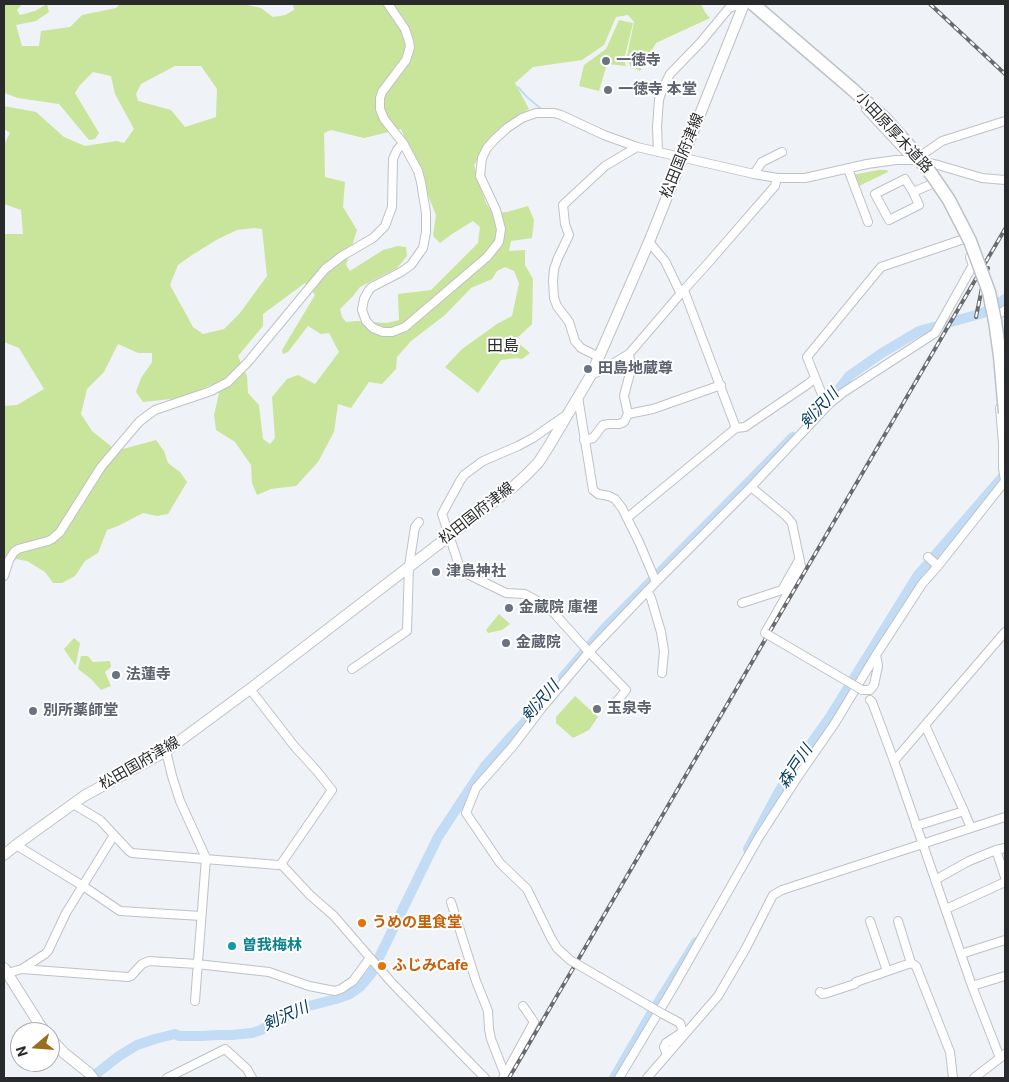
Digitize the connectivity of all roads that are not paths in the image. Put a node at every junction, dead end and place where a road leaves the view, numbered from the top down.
1 (388, 4) edge
2 (744, 4) edge
3 (753, 4) edge
4 (765, 4) edge
5 (1005, 121) edge
6 (403, 143) junction
7 (636, 147) junction
8 (658, 152) junction
9 (782, 152) dead end
10 (683, 157) junction
11 (914, 160) junction
12 (848, 169) junction
13 (754, 174) junction
14 (777, 178) junction
15 (1005, 180) edge
16 (932, 184) junction
17 (913, 192) junction
18 (868, 222) dead end
19 (964, 239) junction
20 (649, 242) junction
21 (682, 292) junction
22 (1005, 310) edge
23 (1005, 346) edge
24 (629, 354) junction
25 (599, 356) junction
26 (591, 374) junction
27 (815, 378) junction
28 (721, 385) junction
29 (578, 397) junction
30 (827, 401) junction
31 (570, 412) junction
32 (1005, 413) edge
33 (628, 414) junction
34 (736, 428) junction
35 (584, 440) junction
36 (1004, 442) edge
37 (1005, 481) edge
38 (751, 487) junction
39 (627, 518) junction
40 (419, 522) dead end
41 (450, 535) junction
42 (928, 557) dead end
43 (800, 560) junction
44 (408, 566) junction
45 (938, 566) junction
46 (4, 576) edge
47 (656, 582) junction
48 (647, 591) junction
49 (742, 603) dead end
50 (1005, 632) edge
51 (589, 652) junction
52 (876, 655) junction
53 (352, 669) dead end
54 (662, 674) dead end
55 (250, 688) junction
56 (870, 700) dead end
57 (614, 705) dead end
58 (926, 725) junction
59 (166, 751) junction
60 (894, 762) junction
61 (73, 804) junction
62 (964, 811) junction
63 (1005, 817) edge
64 (916, 826) junction
65 (971, 828) junction
66 (114, 835) junction
67 (922, 844) junction
68 (16, 845) junction
69 (1005, 848) edge
70 (996, 850) junction
71 (4, 855) edge
72 (206, 858) junction
73 (281, 864) junction
74 (1005, 876) edge
75 (935, 880) junction
76 (1005, 882) edge
77 (83, 886) junction
78 (451, 902) dead end
79 (946, 909) junction
80 (201, 916) junction
81 (870, 921) dead end
82 (898, 921) dead end
83 (1005, 940) edge
84 (961, 954) junction
85 (373, 961) junction
86 (911, 963) junction
87 (197, 964) junction
88 (22, 969) junction
89 (5, 970) edge
90 (887, 971) junction
91 (1005, 976) edge
92 (972, 986) junction
93 (820, 992) dead end
94 (195, 1001) dead end
95 (523, 1006) dead end
96 (38, 1022) edge
97 (60, 1049) edge
98 (667, 1055) junction
99 (1003, 1056) edge
100 (983, 1075) edge
101 (504, 1076) edge
102 (93, 1078) edge
103 (167, 1078) edge
104 (252, 1078) edge
105 (485, 1078) edge
106 (619, 1078) edge
107 (647, 1078) edge
108 (953, 1078) edge
109 (974, 1078) edge

1 - 6 street
2 - 8 street
2 - 10 main road, 松田国府津線
2 - 11 street
3 - 32 highway, 小田原厚木道路, bridge
4 - 23 highway, 小田原厚木道路
5 - 11 street
6 - 7 street
6 - 46 street
7 - 8 street
7 - 25 street
8 - 10 street
9 - 13 street
10 - 13 street
10 - 20 main road, 松田国府津線
11 - 12 street
11 - 15 street
11 - 16 street
12 - 14 street
12 - 18 street
13 - 14 street
14 - 21 street
16 - 17 street
16 - 19 street
17 - 17 street
19 - 27 street
19 - 30 street
20 - 21 street
20 - 25 main road, 松田国府津線
21 - 24 street
21 - 28 street
22 - 36 street
24 - 26 street
24 - 33 street
25 - 26 main road, 松田国府津線
26 - 29 main road, 松田国府津線
27 - 30 street
27 - 34 street
28 - 33 street
28 - 34 street
29 - 31 main road, 松田国府津線
29 - 35 street
30 - 38 street
31 - 41 main road, 松田国府津線
31 - 41 street
33 - 35 street
34 - 39 street
35 - 39 street
36 - 37 street
37 - 45 street
38 - 43 street
38 - 47 street
39 - 47 street
40 - 44 street
41 - 44 main road, 松田国府津線
41 - 51 street
42 - 45 street
43 - 49 street
43 - 52 street, bridge
44 - 53 street
44 - 55 main road, 松田国府津線
45 - 52 street
47 - 48 street
48 - 51 street
48 - 54 street
50 - 58 street
51 - 57 street
51 - 98 street, bridge
52 - 106 street
55 - 59 main road, 松田国府津線
55 - 73 street
56 - 60 street
58 - 60 street
58 - 62 street
59 - 61 main road, 松田国府津線
59 - 72 street
60 - 64 street
61 - 66 street
61 - 68 main road, 松田国府津線
62 - 64 street
62 - 65 street
63 - 65 street
64 - 67 street
65 - 67 street
66 - 72 street
66 - 77 street
67 - 75 street
67 - 98 street
68 - 71 main road, 松田国府津線
68 - 77 street
69 - 70 street
70 - 74 street
70 - 75 street
72 - 73 street
72 - 80 street
73 - 85 street
75 - 79 street
76 - 79 street
77 - 80 street
77 - 88 street
78 - 101 street
79 - 84 street
80 - 87 street
81 - 90 street
82 - 86 street
83 - 84 street
84 - 92 street
85 - 87 street
85 - 105 street
86 - 90 street
86 - 108 street
87 - 88 street
87 - 94 street
88 - 89 street
89 - 96 main road
90 - 93 street
91 - 92 street
92 - 99 street
95 - 101 street
97 - 102 main road
98 - 107 street
99 - 100 street
100 - 109 street
103 - 104 street

